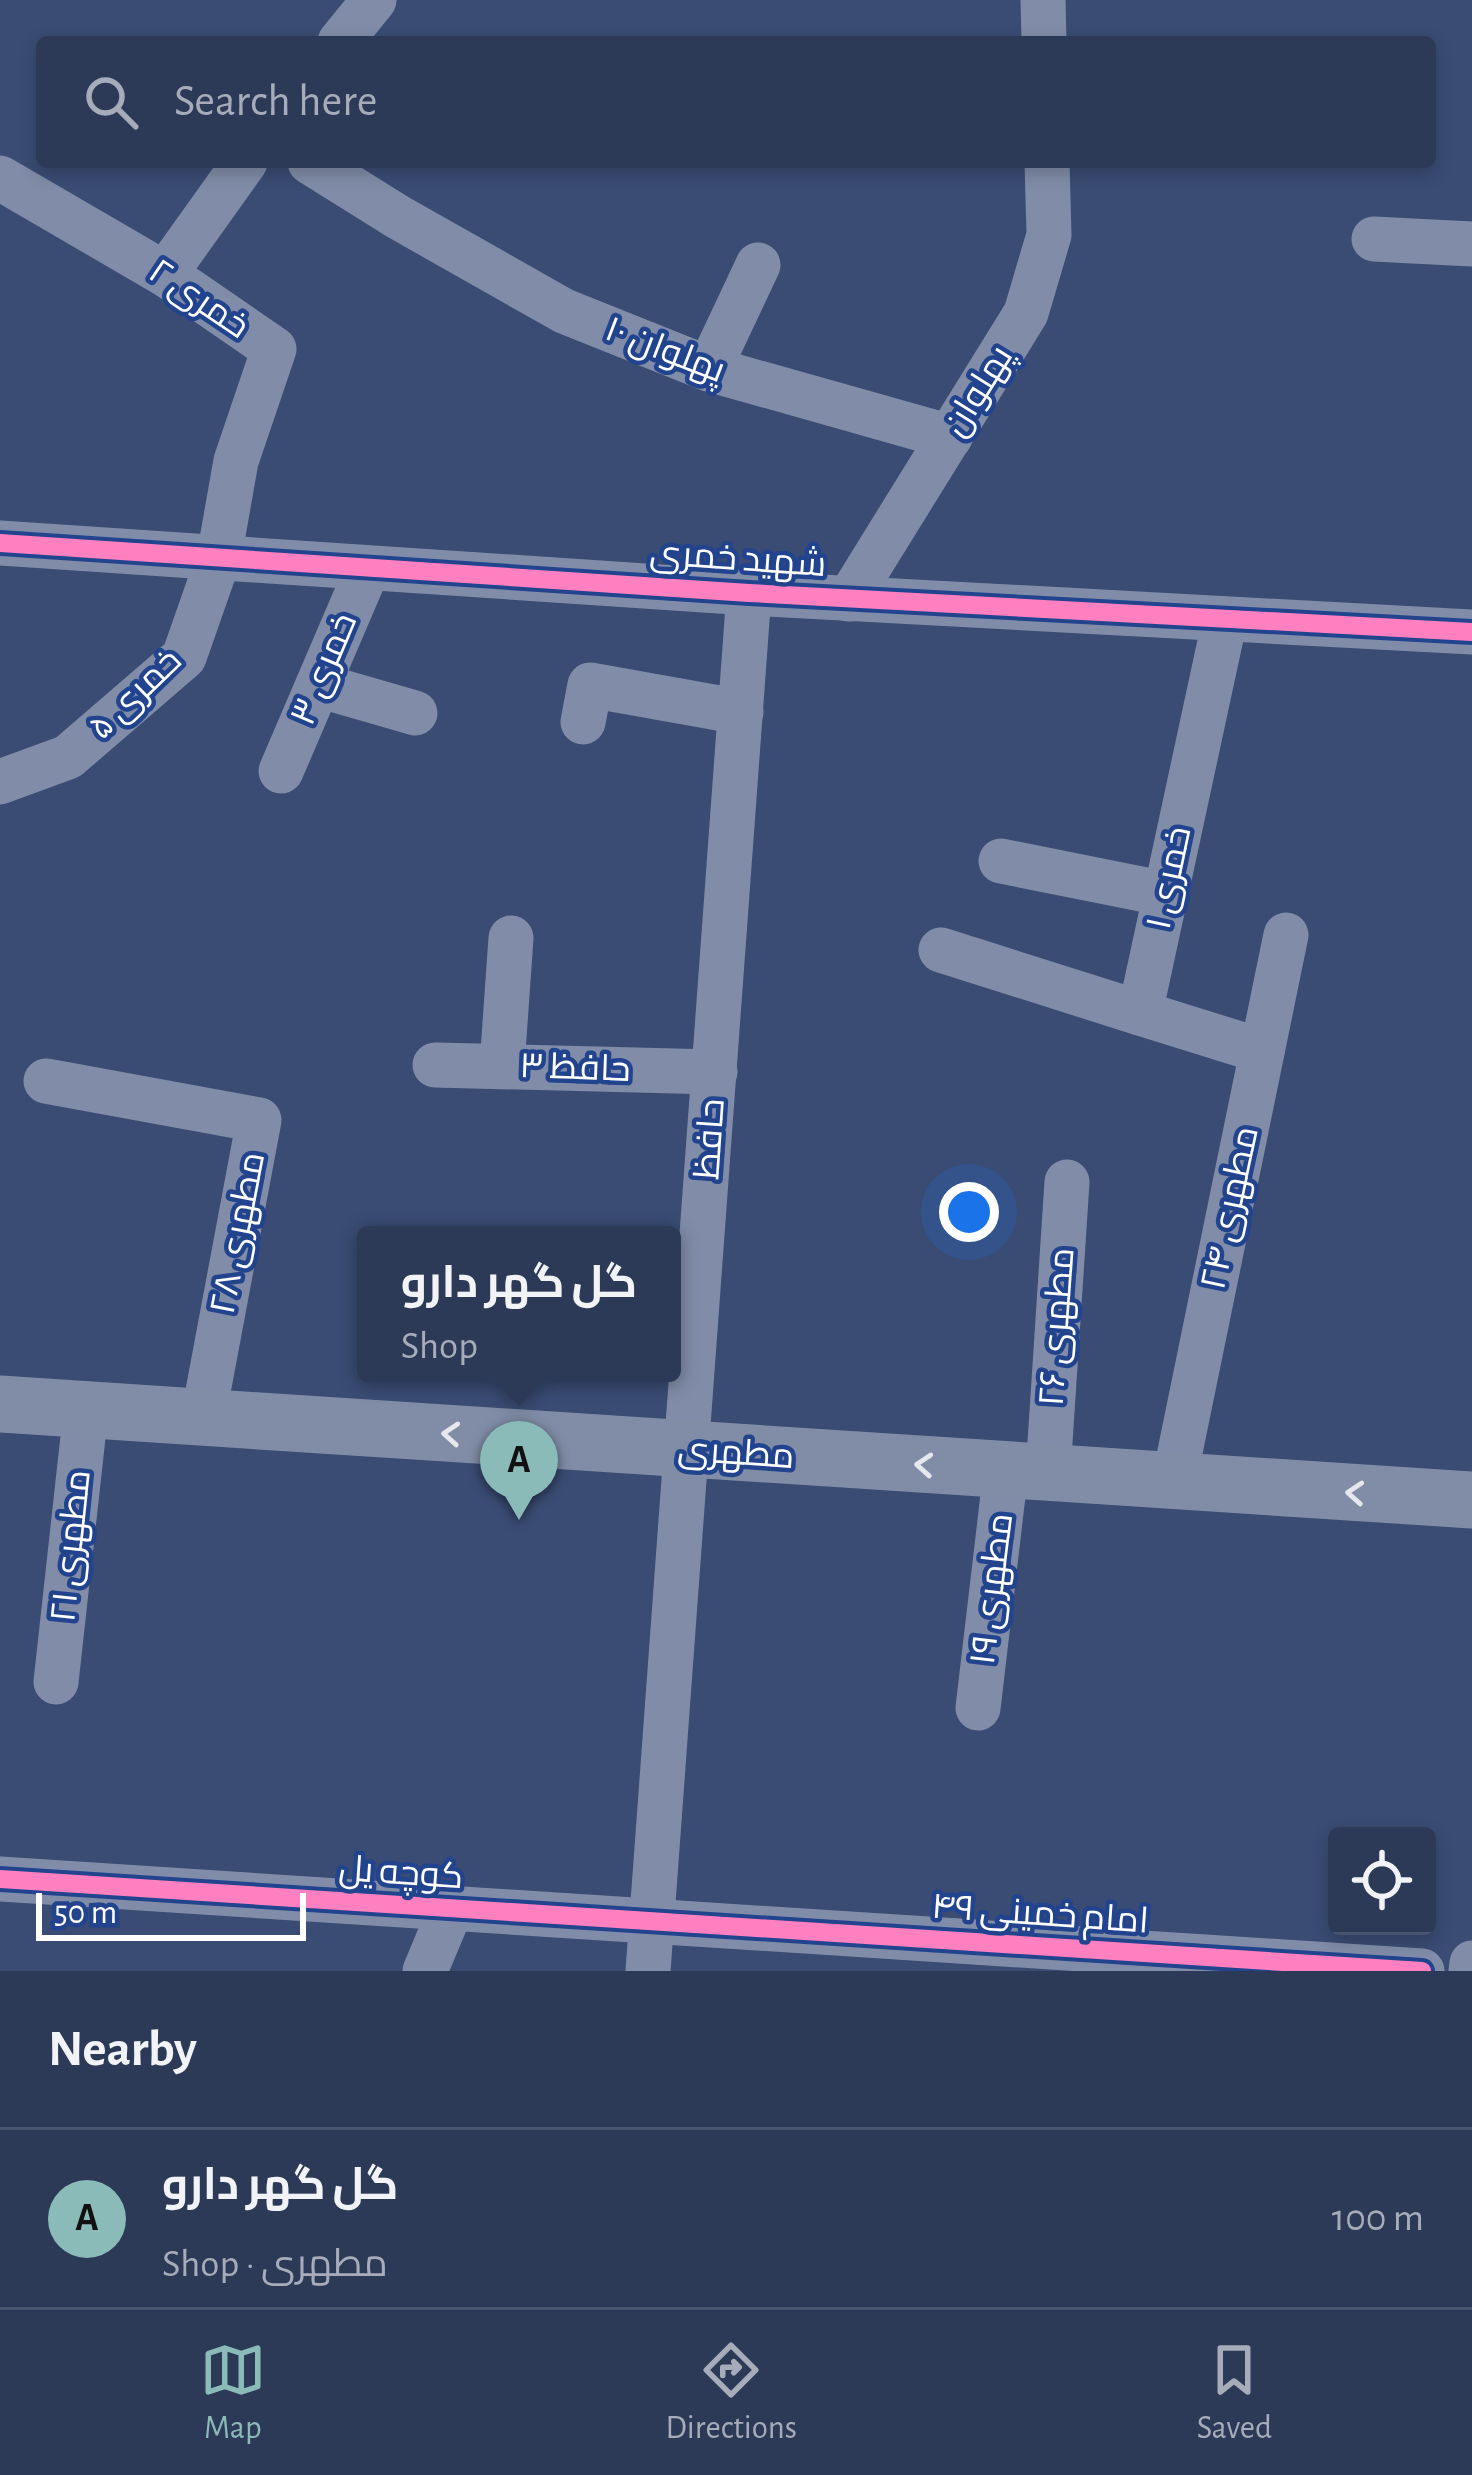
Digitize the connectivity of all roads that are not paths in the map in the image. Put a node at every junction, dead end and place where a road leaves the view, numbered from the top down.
1 (374, 0) edge
2 (1043, 0) edge
3 (345, 36) edge
4 (1044, 36) edge
5 (241, 168) edge
6 (320, 168) edge
7 (1047, 168) edge
8 (0, 178) edge
9 (1374, 239) dead end
10 (1472, 244) edge
11 (758, 265) dead end
12 (165, 274) junction
13 (709, 369) junction
14 (950, 436) junction
15 (0, 543) edge
16 (219, 557) junction
17 (368, 568) junction
18 (749, 593) junction
19 (849, 599) junction
20 (1225, 619) junction
21 (1472, 632) edge
22 (318, 685) junction
23 (415, 712) dead end
24 (741, 712) junction
25 (583, 722) dead end
26 (281, 771) dead end
27 (0, 782) edge
28 (1000, 861) dead end
29 (1166, 894) junction
30 (1286, 935) dead end
31 (511, 938) dead end
32 (941, 950) dead end
33 (1140, 1013) junction
34 (1262, 1052) junction
35 (435, 1064) dead end
36 (502, 1066) junction
37 (715, 1072) junction
38 (46, 1081) dead end
39 (1067, 1182) dead end
40 (0, 1404) edge
41 (86, 1410) junction
42 (203, 1418) junction
43 (687, 1450) junction
44 (1027, 1472) junction
45 (1174, 1481) junction
46 (1472, 1500) edge
47 (56, 1682) dead end
48 (978, 1708) dead end
49 (0, 1879) edge
50 (451, 1909) junction
51 (653, 1923) junction
52 (425, 1971) edge
53 (648, 1971) edge
54 (1422, 1971) edge

1 - 3 street
2 - 4 street
5 - 12 street
6 - 13 street, پهلوان ۱۰
7 - 14 street, پهلوان
8 - 12 street, خمری ۲
9 - 10 street
11 - 13 street
12 - 16 street, خمری ۲
13 - 14 street, پهلوان ۱۰
14 - 19 street, پهلوان
15 - 16 street, شهید خمری
16 - 17 street, شهید خمری
16 - 27 street, خمری ۵
17 - 18 street, شهید خمری
17 - 22 street, خمری ۳
18 - 19 street, شهید خمری
18 - 24 street, حافظ
19 - 20 street, شهید خمری
20 - 21 street, شهید خمری
20 - 29 street, خمری ۱
22 - 23 street
22 - 26 street, خمری ۳
24 - 25 street
24 - 37 street, حافظ
28 - 29 street
29 - 33 street, خمری ۱
30 - 34 street, مطهری ۲۴
31 - 36 street
32 - 33 street
33 - 34 street
34 - 45 street, مطهری ۲۴
35 - 36 street, حافظ ۳
36 - 37 street, حافظ ۳
37 - 43 street, حافظ
38 - 42 street, مطهری ۲۸
39 - 44 street, مطهری ۲۶
40 - 41 main road, مطهری
41 - 42 main road, مطهری
41 - 47 street, مطهری ۲۱
43 -> 42 main road, مطهری
44 -> 43 main road, مطهری
43 - 51 street, حافظ
44 - 45 main road, مطهری
44 - 48 street, مطهری ۱۹
46 -> 45 main road, مطهری
49 - 50 street, کوچه یل
50 - 51 street, کوچه یل
50 - 52 street
51 - 53 street, حافظ
51 - 54 street, امام خمینی ۴۹

